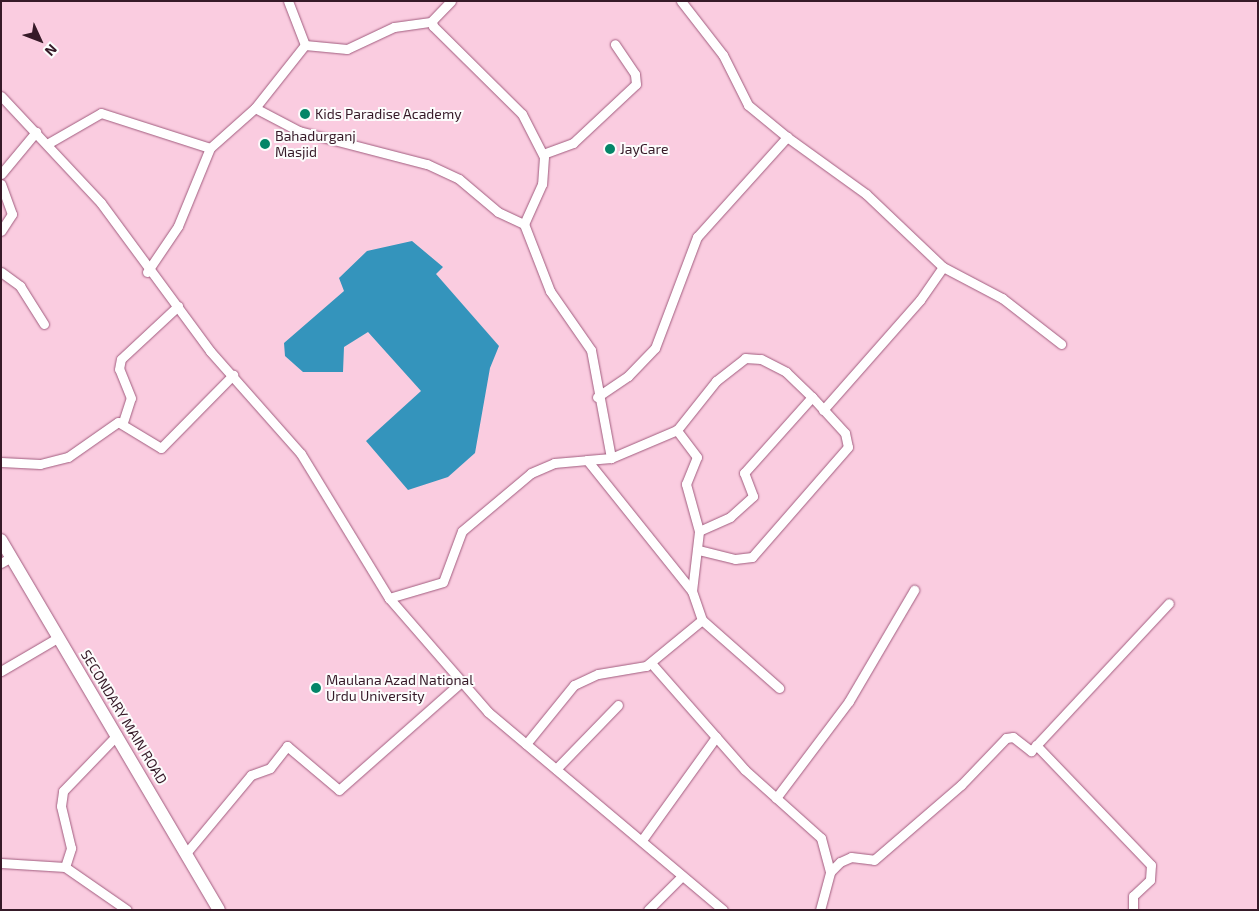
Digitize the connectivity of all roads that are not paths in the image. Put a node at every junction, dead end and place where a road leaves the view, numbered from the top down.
1 (288, 1) edge
2 (451, 1) edge
3 (680, 1) edge
4 (431, 22) junction
5 (615, 44) dead end
6 (305, 45) junction
7 (1, 96) edge
8 (255, 108) junction
9 (36, 132) junction
10 (787, 136) junction
11 (47, 144) junction
12 (210, 148) junction
13 (543, 154) junction
14 (1, 174) edge
15 (1, 184) edge
16 (524, 224) junction
17 (1, 231) edge
18 (943, 267) junction
19 (1, 272) edge
20 (147, 272) junction
21 (178, 306) junction
22 (44, 324) dead end
23 (1061, 344) dead end
24 (233, 375) junction
25 (597, 397) junction
26 (812, 397) junction
27 (823, 410) junction
28 (123, 422) junction
29 (677, 430) junction
30 (611, 458) junction
31 (587, 460) junction
32 (1, 462) edge
33 (699, 531) junction
34 (1, 540) edge
35 (700, 550) junction
36 (6, 560) edge
37 (914, 590) dead end
38 (692, 591) junction
39 (389, 598) junction
40 (1168, 603) dead end
41 (702, 620) junction
42 (59, 637) junction
43 (650, 663) junction
44 (1, 671) edge
45 (461, 682) junction
46 (779, 688) dead end
47 (618, 705) dead end
48 (117, 735) junction
49 (716, 737) junction
50 (526, 744) junction
51 (1036, 745) junction
52 (556, 769) junction
53 (776, 798) junction
54 (642, 840) junction
55 (187, 852) junction
56 (1, 862) edge
57 (66, 867) junction
58 (830, 872) junction
59 (682, 876) junction
60 (218, 909) edge
61 (127, 910) edge
62 (648, 910) edge
63 (723, 910) edge
64 (820, 910) edge
65 (1133, 910) edge

1 - 6 street
2 - 4 street
3 - 10 street
4 - 6 street
4 - 13 street
5 - 13 street
6 - 8 street
7 - 9 street
8 - 12 street
8 - 16 street
9 - 11 street
9 - 14 street
10 - 18 street
10 - 25 street
11 - 12 street
11 - 20 street
12 - 20 street
13 - 16 street
15 - 17 street
16 - 25 street
18 - 23 street
18 - 27 street
19 - 22 street
20 - 21 street
21 - 24 street
21 - 28 street
24 - 28 street
24 - 39 street
25 - 30 street
26 - 27 street
26 - 29 street
26 - 33 street
27 - 35 street
28 - 32 street
29 - 30 street
29 - 33 street
30 - 31 street
31 - 38 street
31 - 39 street
33 - 35 street
34 - 36 main road, SECONDARY MAIN ROAD
35 - 38 street
36 - 42 main road, SECONDARY MAIN ROAD
37 - 53 street
38 - 41 street
39 - 45 street
40 - 51 street
41 - 43 street
41 - 46 street
42 - 44 street
42 - 48 main road, SECONDARY MAIN ROAD
43 - 49 street
43 - 50 street
45 - 50 street
45 - 55 street
47 - 52 street
48 - 55 main road, SECONDARY MAIN ROAD
48 - 57 street
49 - 53 street
49 - 54 street
50 - 52 street
51 - 58 street
51 - 65 street
52 - 54 street
53 - 58 street
54 - 59 street
55 - 60 main road, SECONDARY MAIN ROAD
56 - 57 street
57 - 61 street
58 - 64 street
59 - 62 street
59 - 63 street

